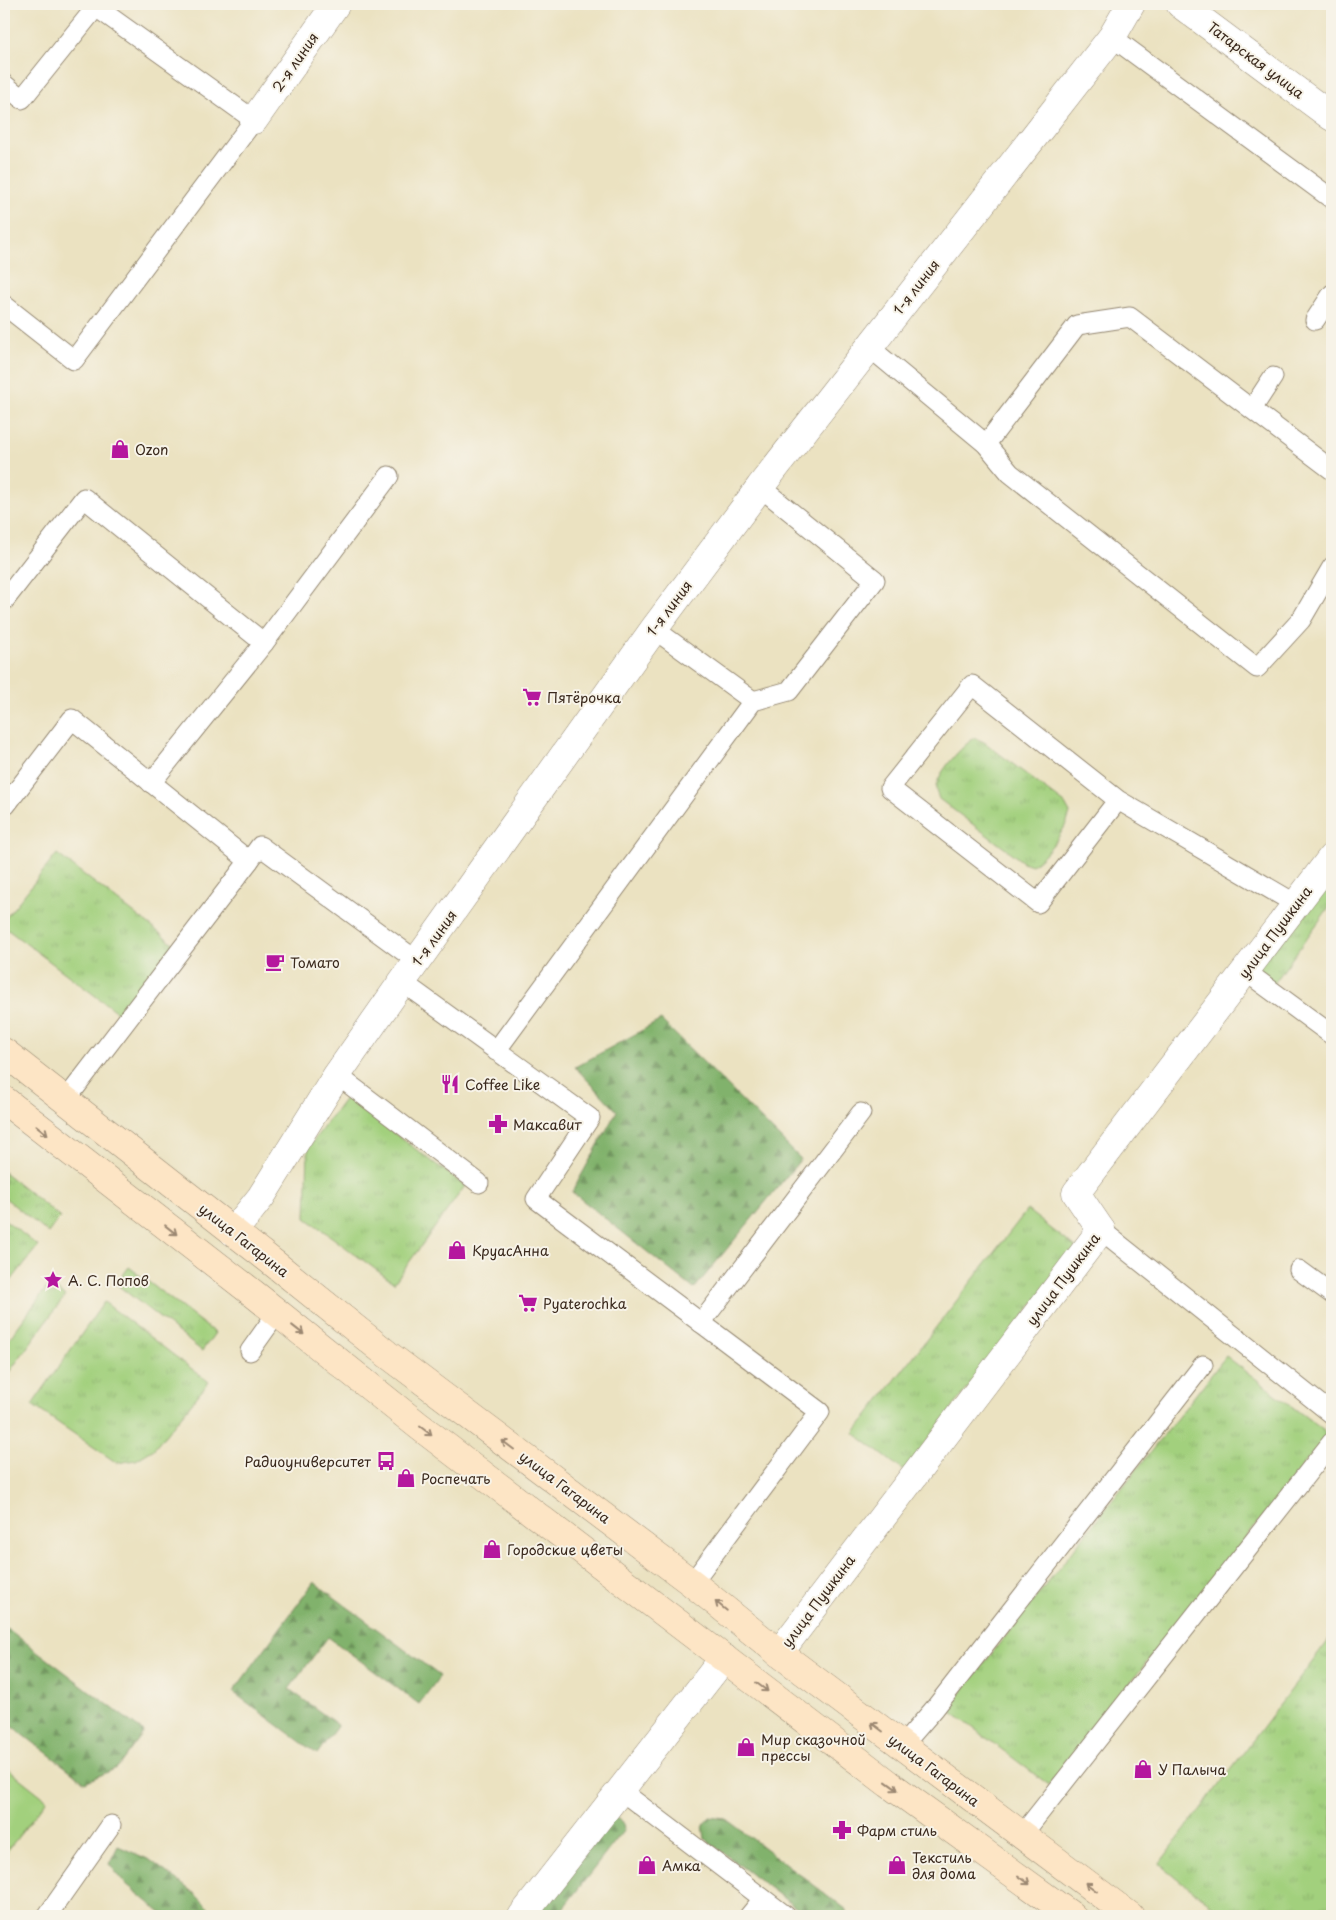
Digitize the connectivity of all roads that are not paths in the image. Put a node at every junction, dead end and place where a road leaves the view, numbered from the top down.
1 (336, 4) edge
2 (1131, 4) edge
3 (1180, 4) edge
4 (1112, 37) junction
5 (4, 84) edge
6 (1332, 117) edge
7 (254, 120) junction
8 (1332, 198) edge
9 (1332, 294) edge
10 (4, 305) edge
11 (1315, 320) dead end
12 (869, 347) junction
13 (1273, 377) dead end
14 (1252, 409) junction
15 (986, 444) junction
16 (1332, 470) edge
17 (389, 476) dead end
18 (760, 487) junction
19 (1332, 567) edge
20 (4, 600) edge
21 (654, 628) junction
22 (264, 643) junction
23 (752, 701) junction
24 (151, 782) junction
25 (1118, 800) junction
26 (4, 803) edge
27 (1332, 857) edge
28 (249, 861) junction
29 (1296, 904) junction
30 (1246, 971) junction
31 (409, 972) junction
32 (1332, 1035) edge
33 (496, 1051) junction
34 (4, 1052) edge
35 (337, 1075) junction
36 (4, 1100) edge
37 (65, 1101) junction
38 (861, 1113) dead end
39 (479, 1183) dead end
40 (1102, 1230) junction
41 (233, 1232) junction
42 (1299, 1270) dead end
43 (1332, 1294) edge
44 (277, 1313) junction
45 (701, 1323) junction
46 (250, 1351) dead end
47 (1204, 1365) dead end
48 (1332, 1414) edge
49 (1332, 1442) edge
50 (692, 1583) junction
51 (747, 1627) junction
52 (779, 1653) junction
53 (724, 1658) junction
54 (902, 1746) junction
55 (620, 1790) junction
56 (111, 1825) dead end
57 (1022, 1835) junction
58 (762, 1899) junction
59 (47, 1916) edge
60 (522, 1916) edge
61 (749, 1916) edge
62 (786, 1916) edge
63 (1072, 1916) edge
64 (1130, 1916) edge

1 - 7 street, 2-я линия
2 - 4 street, 1-я линия
3 - 6 street, Татарская улица
4 - 8 lane
4 - 12 street, 1-я линия
5 - 7 lane
7 - 10 lane
9 - 11 lane
12 - 15 lane
12 - 18 street, 1-я линия
13 - 14 lane
14 - 15 lane
14 - 16 lane
15 - 19 lane
17 - 22 lane
18 - 21 street, 1-я линия
18 - 23 lane
20 - 22 lane
21 - 23 lane
21 - 31 street, 1-я линия
22 - 24 lane
23 - 33 lane
24 - 26 lane
24 - 28 lane
25 - 25 lane
25 - 29 lane
27 - 29 street, улица Пушкина
28 - 31 lane
28 - 37 lane
29 - 30 street, улица Пушкина
30 - 32 lane
30 - 40 street, улица Пушкина
31 - 33 lane
31 - 35 street, 1-я линия
33 - 45 lane
34 - 37 main road, улица Гагарина
35 - 39 lane
35 - 41 street, 1-я линия
36 -> 44 main road
37 - 41 main road, улица Гагарина
38 - 45 lane
40 - 48 lane
40 - 52 street, улица Пушкина
50 -> 41 main road, улица Гагарина
42 - 43 lane
44 - 46 lane
44 -> 53 main road
45 - 50 lane
47 - 54 lane
49 - 57 lane
51 -> 50 main road, улица Гагарина
51 - 52 main road, улица Гагарина
51 - 53 main road
54 -> 52 main road, улица Гагарина
53 - 55 street
53 -> 63 main road
54 - 57 main road, улица Гагарина
55 - 58 lane
55 - 60 street
56 - 59 lane
64 -> 57 main road, улица Гагарина
58 - 61 lane
58 - 62 lane

